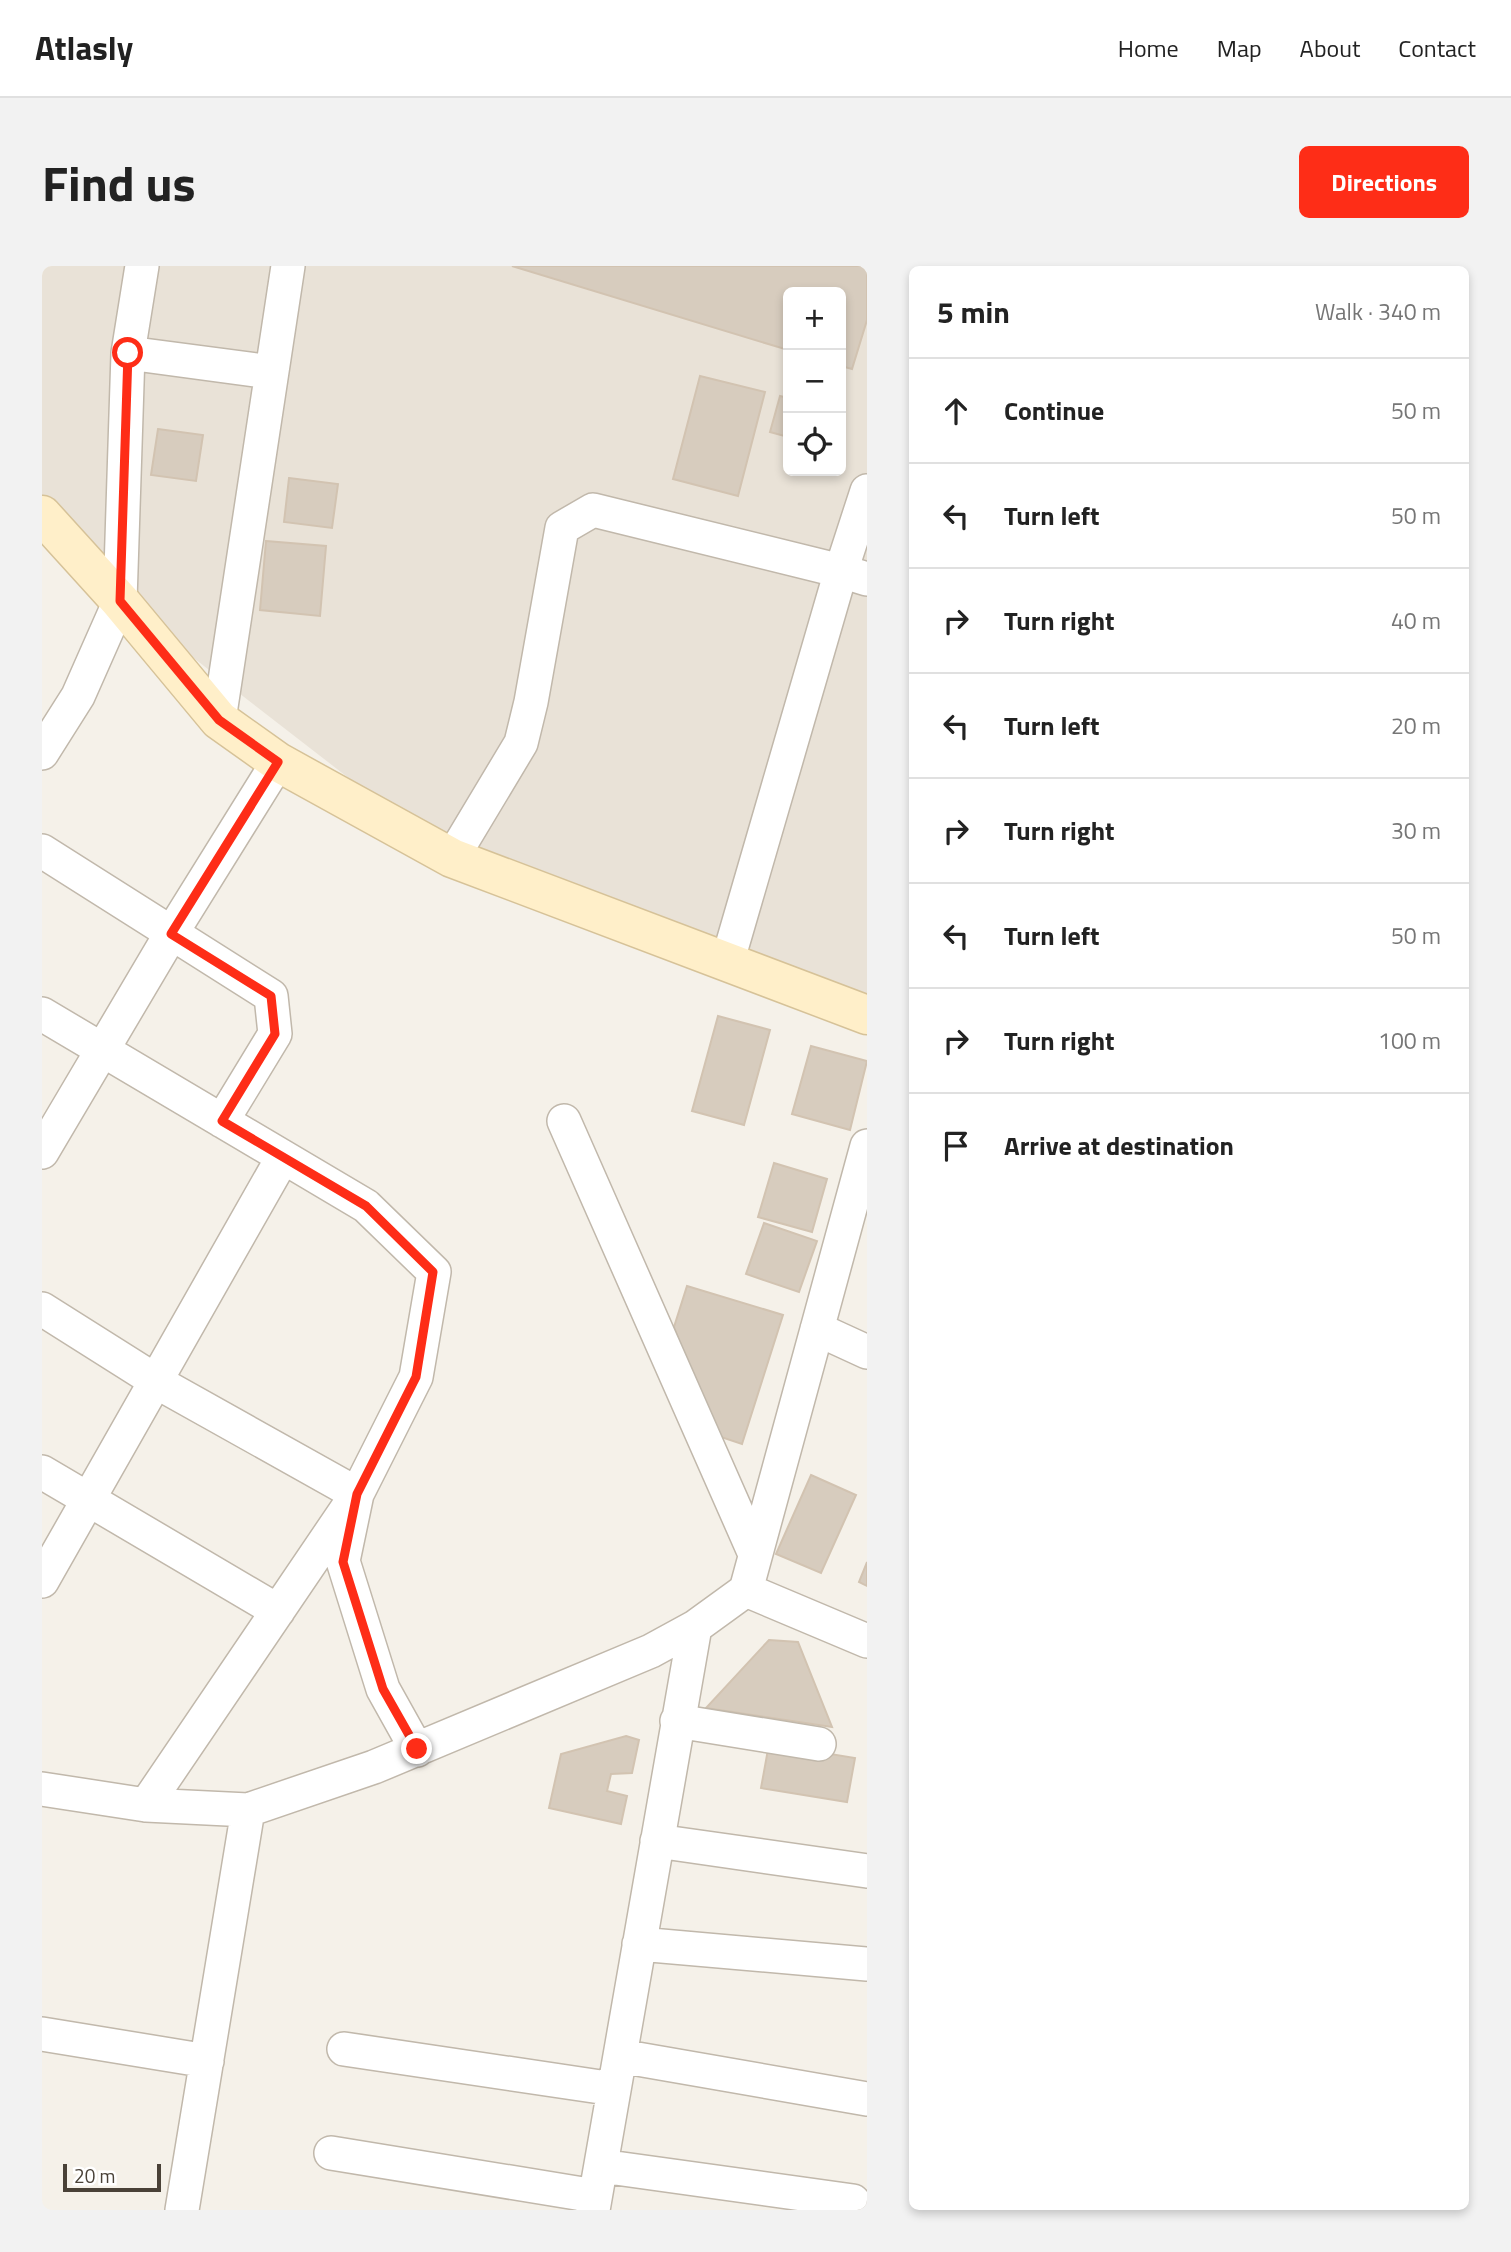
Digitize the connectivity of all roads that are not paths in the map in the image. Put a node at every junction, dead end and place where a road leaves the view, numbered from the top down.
1 (142, 266) edge
2 (288, 266) edge
3 (128, 353) junction
4 (271, 372) junction
5 (867, 491) edge
6 (42, 515) edge
7 (854, 575) edge
8 (120, 601) junction
9 (219, 720) junction
10 (42, 753) edge
11 (278, 762) junction
12 (42, 851) edge
13 (452, 858) junction
14 (171, 934) junction
15 (727, 963) junction
16 (42, 1014) edge
17 (867, 1015) edge
18 (103, 1050) junction
19 (222, 1121) junction
20 (564, 1121) dead end
21 (867, 1146) edge
22 (42, 1152) edge
23 (283, 1157) junction
24 (42, 1309) edge
25 (817, 1329) junction
26 (867, 1352) edge
27 (156, 1381) junction
28 (42, 1472) edge
29 (357, 1494) junction
30 (89, 1499) junction
31 (755, 1554) junction
32 (42, 1581) edge
33 (746, 1590) junction
34 (278, 1611) junction
35 (695, 1626) junction
36 (867, 1642) edge
37 (677, 1721) junction
38 (819, 1744) dead end
39 (417, 1749) junction
40 (42, 1789) edge
41 (146, 1805) junction
42 (248, 1810) junction
43 (657, 1841) junction
44 (867, 1871) edge
45 (639, 1944) junction
46 (867, 1964) edge
47 (42, 2034) edge
48 (344, 2049) dead end
49 (620, 2056) junction
50 (207, 2061) junction
51 (614, 2089) junction
52 (867, 2099) edge
53 (331, 2153) dead end
54 (596, 2191) edge
55 (853, 2201) dead end
56 (182, 2210) edge

1 - 3 street
2 - 4 street
3 - 4 street
3 - 8 street
4 - 9 street
5 - 7 street
6 - 8 main road
7 - 13 street
7 - 15 street
8 - 9 main road
8 - 10 street
9 - 11 main road
11 - 13 main road
11 - 14 street
12 - 14 street
13 - 15 main road
14 - 18 street
14 - 19 street
15 - 17 main road
16 - 18 street
18 - 19 street
18 - 22 street
19 - 23 street
20 - 31 street
21 - 25 street
23 - 27 street
23 - 29 street
24 - 27 street
25 - 26 street
25 - 31 street
27 - 29 street
27 - 30 street
28 - 30 street
29 - 34 street
29 - 39 street
30 - 32 street
30 - 34 street
31 - 33 street
33 - 35 street
33 - 36 street
34 - 41 street
35 - 37 street
35 - 39 street
37 - 38 street
37 - 43 street
39 - 42 street
40 - 41 street
41 - 42 street
42 - 50 street
43 - 44 street
43 - 45 street
45 - 46 street
45 - 49 street
47 - 50 street
48 - 51 street
49 - 51 street
49 - 52 street
50 - 56 street
51 - 54 street
53 - 54 street
54 - 55 street

